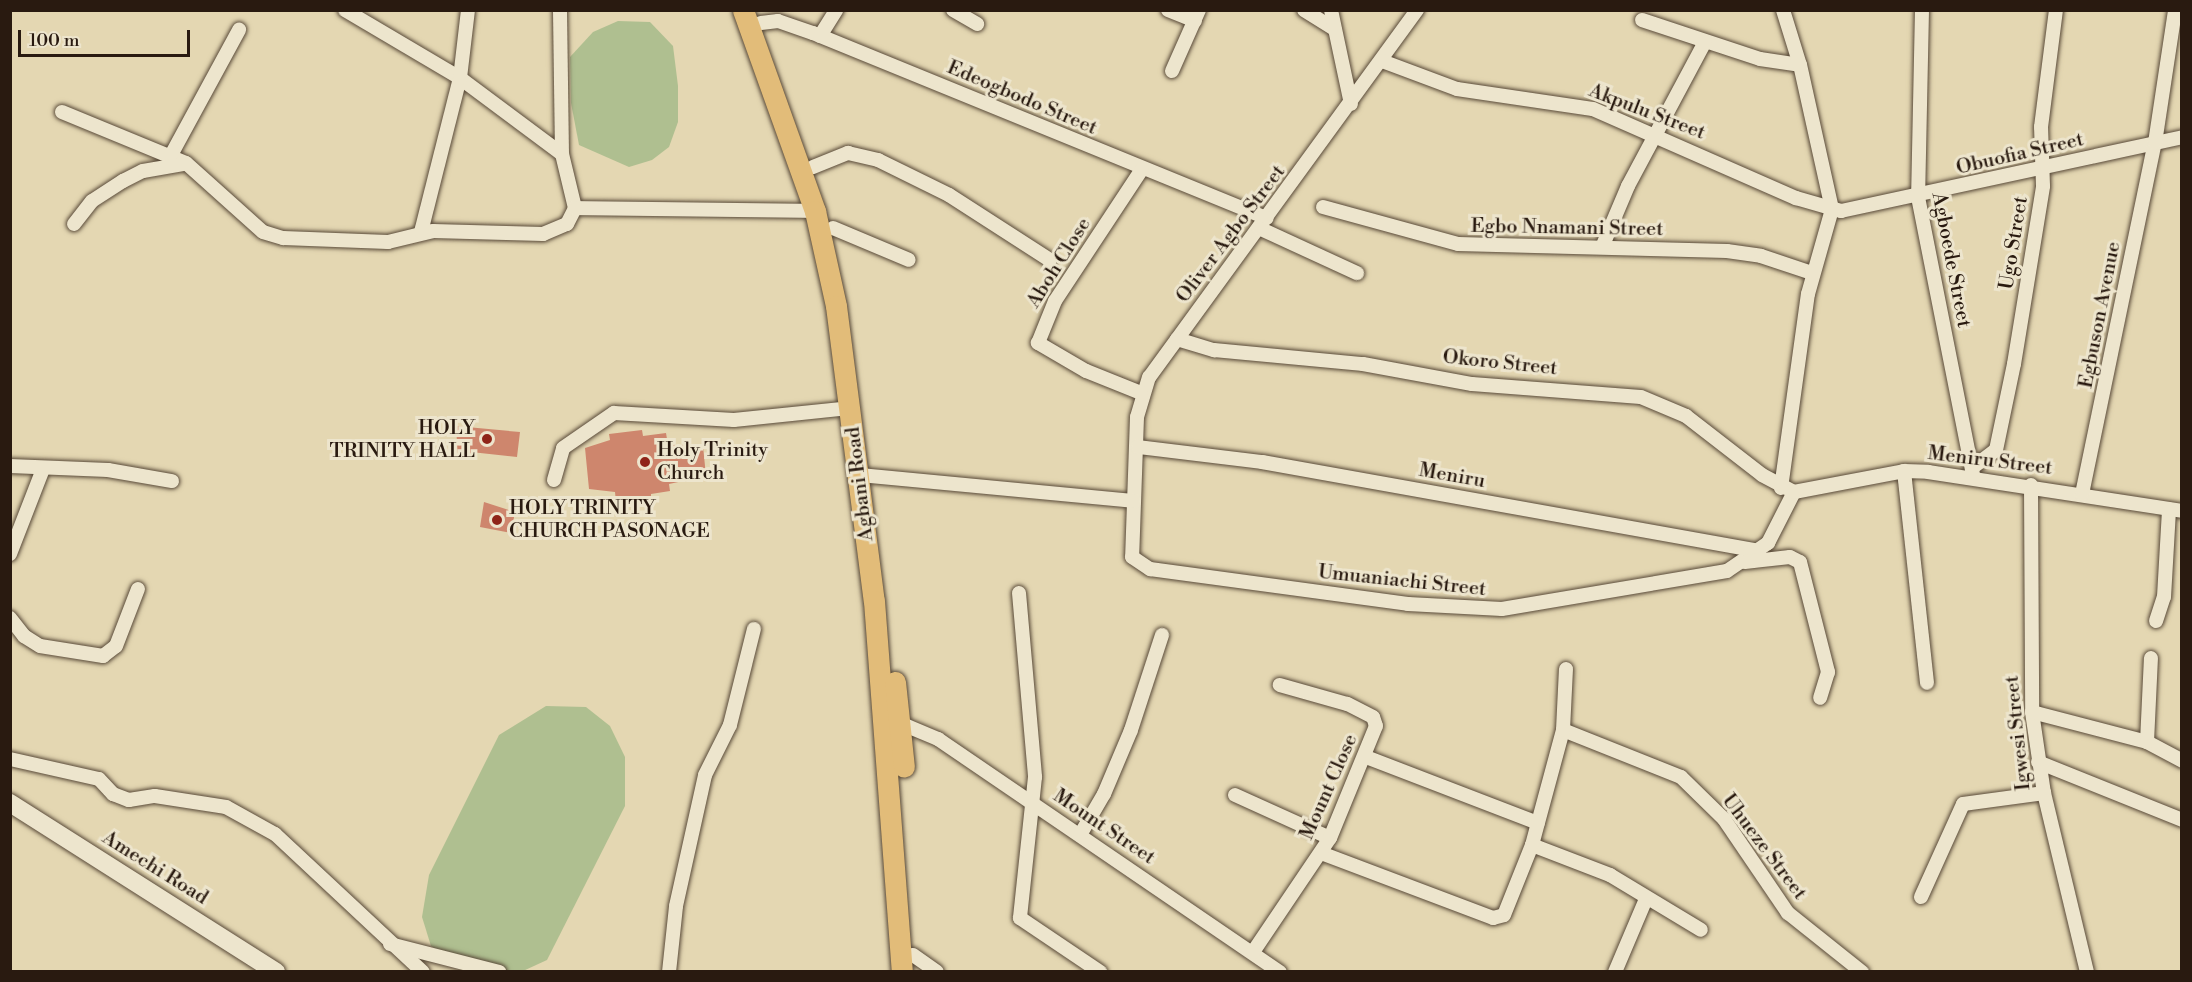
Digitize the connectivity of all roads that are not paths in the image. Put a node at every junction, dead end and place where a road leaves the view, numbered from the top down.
1 (345, 10) edge
2 (468, 10) edge
3 (560, 10) edge
4 (743, 10) edge
5 (836, 10) edge
6 (953, 10) edge
7 (1168, 10) edge
8 (1304, 10) edge
9 (1331, 10) edge
10 (1417, 10) edge
11 (1783, 10) edge
12 (1922, 10) edge
13 (2056, 10) edge
14 (1197, 16) edge
15 (759, 17) edge
16 (2177, 18) edge
17 (1642, 20) dead end
18 (977, 24) dead end
19 (1334, 29) junction
20 (239, 30) dead end
21 (820, 36) junction
22 (1705, 42) junction
23 (1382, 61) junction
24 (1800, 66) junction
25 (1172, 71) dead end
26 (460, 78) junction
27 (1351, 104) junction
28 (62, 112) dead end
29 (1655, 135) junction
30 (2181, 137) edge
31 (2155, 143) junction
32 (562, 154) junction
33 (170, 157) junction
34 (186, 163) junction
35 (813, 166) junction
36 (1142, 169) junction
37 (2043, 169) junction
38 (1918, 197) junction
39 (1323, 207) dead end
40 (575, 208) junction
41 (1827, 208) junction
42 (814, 211) junction
43 (1263, 223) junction
44 (74, 224) dead end
45 (833, 228) junction
46 (421, 232) junction
47 (1604, 245) junction
48 (909, 260) dead end
49 (1050, 260) dead end
50 (1357, 273) dead end
51 (1812, 273) junction
52 (1177, 339) junction
53 (1141, 393) junction
54 (850, 408) junction
55 (1137, 447) junction
56 (10, 466) edge
57 (43, 469) junction
58 (1904, 471) junction
59 (1973, 473) junction
60 (866, 475) junction
61 (554, 480) dead end
62 (172, 481) dead end
63 (2031, 484) junction
64 (1788, 490) junction
65 (2082, 494) junction
66 (1134, 501) junction
67 (2175, 510) edge
68 (1759, 551) junction
69 (10, 555) edge
70 (1745, 562) junction
71 (138, 589) dead end
72 (1018, 593) dead end
73 (10, 618) edge
74 (2156, 621) dead end
75 (754, 629) dead end
76 (1162, 635) dead end
77 (2151, 657) dead end
78 (1566, 669) dead end
79 (1927, 683) dead end
80 (1280, 685) dead end
81 (1820, 698) dead end
82 (2032, 712) junction
83 (893, 720) junction
84 (1563, 730) junction
85 (2147, 742) junction
86 (1366, 757) junction
87 (10, 759) edge
88 (2181, 761) edge
89 (2038, 762) junction
90 (2044, 793) junction
91 (1235, 795) dead end
92 (1031, 801) junction
93 (10, 803) edge
94 (2181, 820) edge
95 (1538, 823) junction
96 (1080, 835) junction
97 (1330, 838) junction
98 (1532, 845) junction
99 (1321, 853) junction
100 (1921, 897) dead end
101 (1646, 899) junction
102 (1701, 930) dead end
103 (390, 944) junction
104 (1253, 952) junction
105 (910, 966) edge
106 (276, 972) edge
107 (423, 972) edge
108 (499, 972) edge
109 (669, 972) edge
110 (937, 972) edge
111 (1100, 972) edge
112 (1280, 972) edge
113 (1615, 972) edge
114 (1862, 972) edge
115 (2087, 972) edge

1 - 26 street
2 - 26 street
3 - 32 street
4 - 42 main road, Agbani Road
5 - 21 street
6 - 18 street
7 - 14 street
8 - 19 street
9 - 19 street
10 - 23 street, Oliver Agbo Street
11 - 24 street
12 - 38 street, Agboede Street
13 - 37 street, Ugo Street
14 - 25 street
15 - 21 street, Edeogbodo Street
15 - 35 main road, Agbani Road
16 - 31 street, Egbuson Avenue
17 - 22 street
19 - 27 street
20 - 33 street
21 - 36 street, Edeogbodo Street
22 - 24 street
22 - 29 street
23 - 27 street, Oliver Agbo Street
23 - 29 street, Akpulu Street
24 - 41 street
26 - 32 street
26 - 46 street
27 - 43 street, Oliver Agbo Street
28 - 33 street
29 - 41 street, Akpulu Street
29 - 47 street
30 - 31 street, Obuofia Street
31 - 37 street, Obuofia Street
31 - 65 street, Egbuson Avenue
32 - 40 street
33 - 34 street
34 - 44 street
34 - 46 street
35 - 45 main road, Agbani Road
35 - 49 street
36 - 43 street, Edeogbodo Street
36 - 53 street, Aboh Close
37 - 38 street, Obuofia Street
37 - 59 street, Ugo Street
38 - 41 street, Obuofia Street
38 - 59 street, Agboede Street
39 - 47 street, Egbo Nnamani Street
40 - 42 street
40 - 46 street
41 - 51 street, Umuaniachi Street
42 - 54 main road, Agbani Road
43 - 50 street, Edeogbodo Street
43 - 52 street, Oliver Agbo Street
45 - 48 street
45 - 60 main road, Agbani Road
47 - 51 street, Egbo Nnamani Street
51 - 64 street, Umuaniachi Street
52 - 53 street, Oliver Agbo Street
52 - 64 street, Okoro Street
53 - 55 street, Oliver Agbo Street
54 - 60 main road, Agbani Road
54 - 61 street
55 - 66 street, Oliver Agbo Street
55 - 68 street, Meniru
56 - 57 street
57 - 62 street
57 - 69 street
58 - 59 street, Meniru Street
58 - 64 street, Meniru Street
58 - 79 street
59 - 63 street, Meniru Street
60 - 66 street
60 - 83 main road, Agbani Road
63 - 65 street, Meniru Street
63 - 82 street, Igwesi Street
64 - 68 street, Umuaniachi Street
65 - 67 street, Meniru Street
66 - 70 street, Umuaniachi Street
67 - 74 street
68 - 70 street, Umuaniachi Street
70 - 81 street
71 - 73 street
72 - 92 street
75 - 109 street
76 - 96 street
77 - 85 street
78 - 84 street
80 - 86 street, Mount Close
82 - 85 street
82 - 89 street, Igwesi Street
83 - 92 street, Mount Street
83 - 105 main road, Agbani Road
84 - 95 street
84 - 114 street, Uhueze Street
85 - 88 street
86 - 95 street
86 - 97 street, Mount Close
87 - 103 street
89 - 90 street, Igwesi Street
89 - 94 street
90 - 100 street
90 - 115 street, Igwesi Street
91 - 97 street
92 - 96 street, Mount Street
92 - 111 street
93 - 106 main road, Amechi Road
95 - 98 street
96 - 104 street, Mount Street
97 - 99 street, Mount Close
98 - 99 street
98 - 101 street
99 - 104 street, Mount Close
101 - 102 street
101 - 113 street
103 - 107 street
103 - 108 street
104 - 112 street, Mount Street
105 - 110 street

